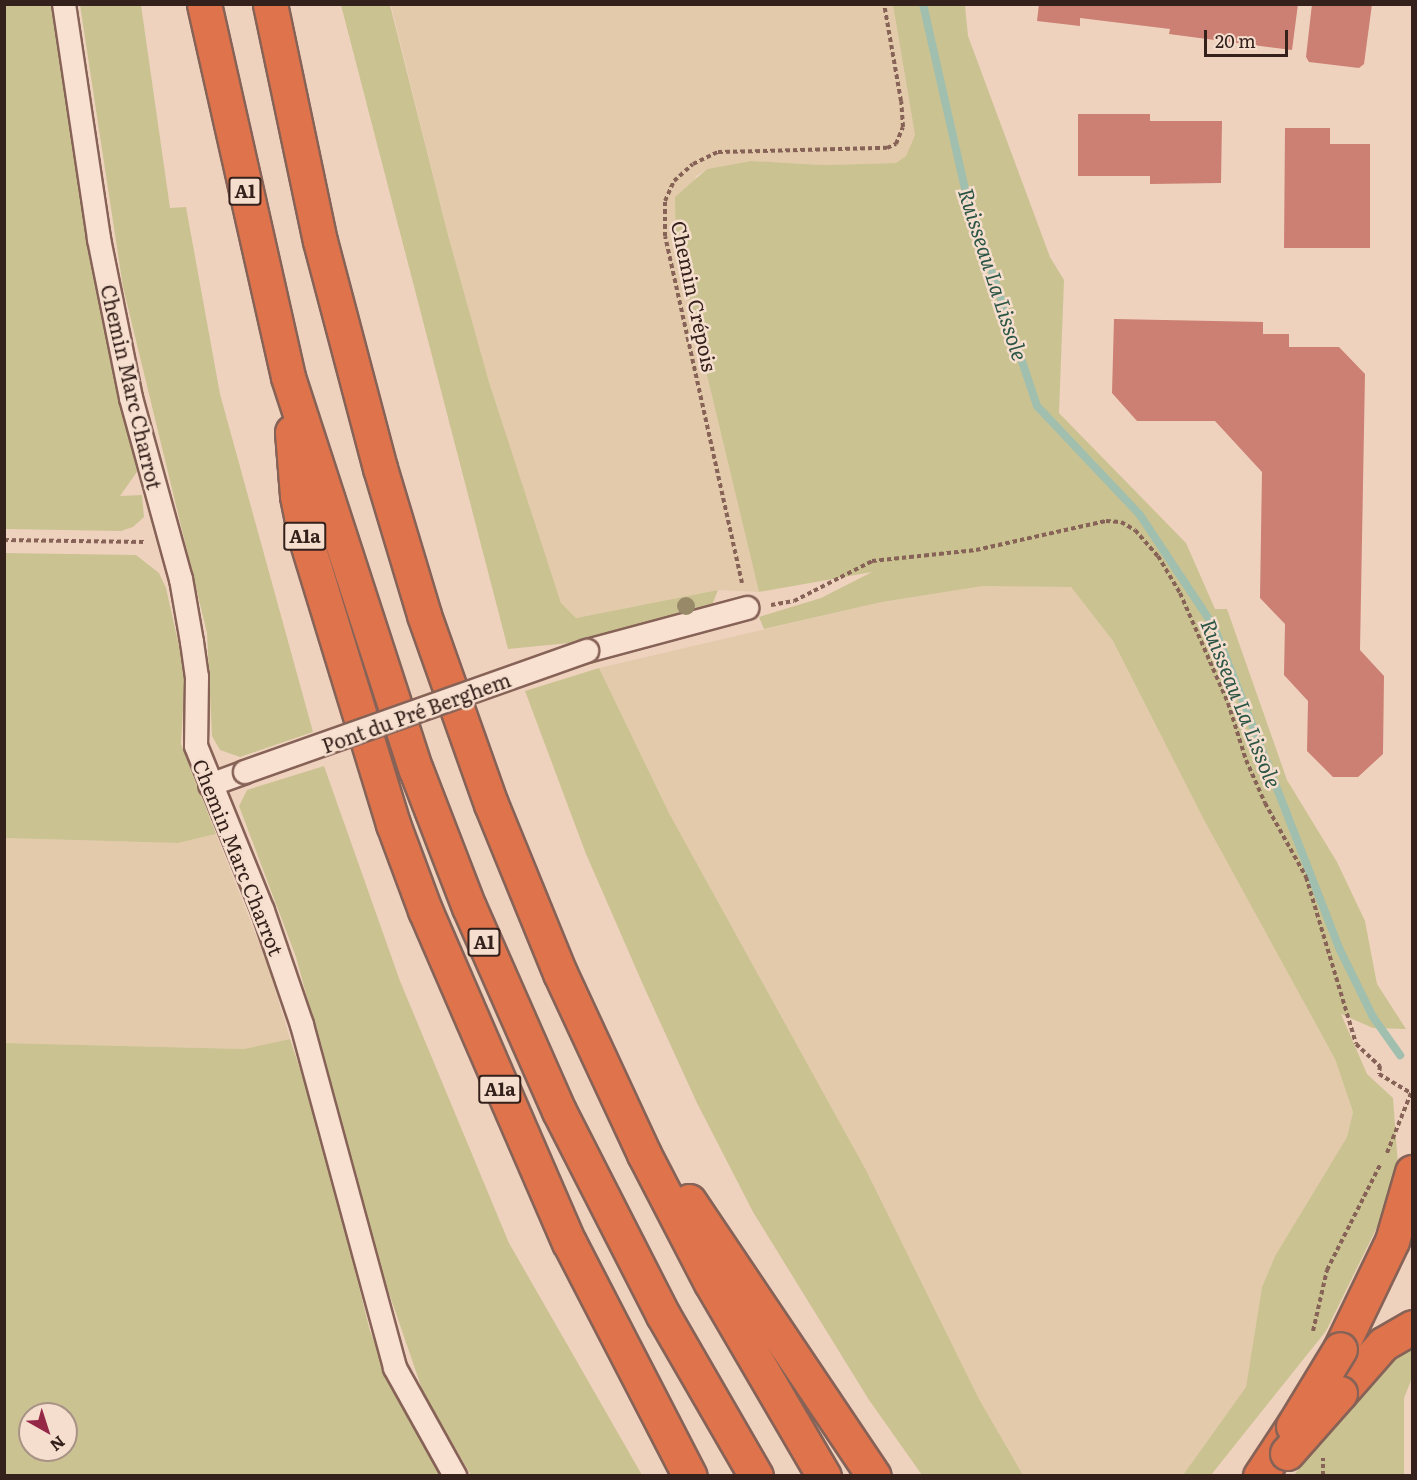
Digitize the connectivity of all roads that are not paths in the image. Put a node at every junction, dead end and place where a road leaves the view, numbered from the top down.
1 (64, 4) edge
2 (204, 4) edge
3 (270, 4) edge
4 (288, 376) junction
5 (747, 608) road end
6 (210, 785) junction
7 (604, 1070) junction
8 (1413, 1172) edge
9 (1413, 1327) edge
10 (1282, 1452) edge
11 (455, 1476) edge
12 (690, 1476) edge
13 (756, 1476) edge
14 (824, 1476) edge
15 (874, 1476) edge
16 (1260, 1476) edge

1 - 6 street, Chemin Marc Charrot
2 - 4 highway, A1
3 - 7 highway
4 - 12 highway, A1a
4 - 13 highway, A1
5 - 6 street, Pont du Pré Berghem, bridge
6 - 11 street, Chemin Marc Charrot
7 - 14 highway
7 - 15 highway
8 - 10 highway, bridge
9 - 10 highway, bridge
10 - 16 highway

